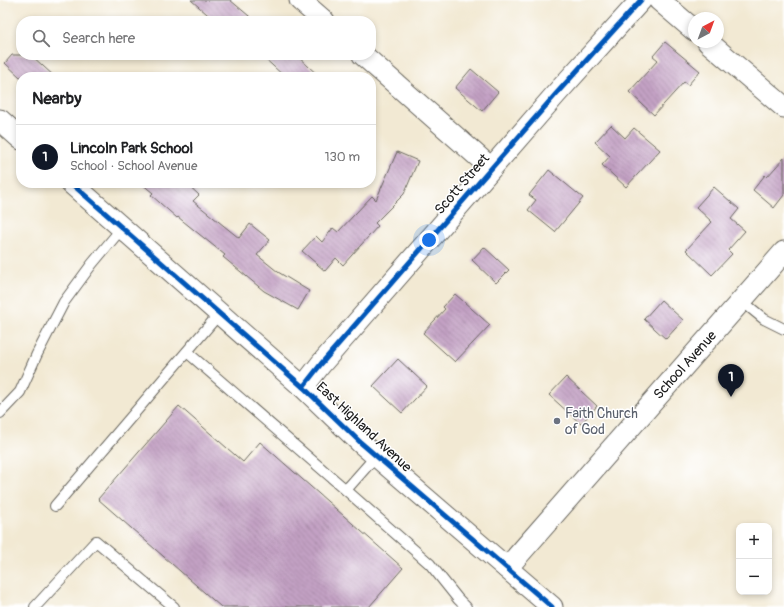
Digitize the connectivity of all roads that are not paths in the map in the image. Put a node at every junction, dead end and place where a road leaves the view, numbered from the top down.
1 (300, 0) edge
2 (642, 0) edge
3 (659, 0) edge
4 (318, 16) edge
5 (688, 25) edge
6 (715, 48) edge
7 (369, 60) edge
8 (784, 107) edge
9 (0, 120) edge
10 (16, 134) edge
11 (492, 168) junction
12 (77, 188) edge
13 (122, 228) junction
14 (784, 252) edge
15 (742, 301) junction
16 (219, 314) junction
17 (784, 329) edge
18 (187, 352) junction
19 (303, 387) junction
20 (0, 413) edge
21 (376, 456) junction
22 (346, 490) junction
23 (55, 506) dead end
24 (507, 568) junction
25 (35, 607) edge
26 (174, 607) edge
27 (466, 607) edge
28 (552, 607) edge

1 - 4 street
2 - 11 street, Scott Street
3 - 5 street
6 - 8 street
7 - 11 street
9 - 10 street
11 - 19 street, Scott Street
12 - 13 street, East Highland Avenue
13 - 16 street, East Highland Avenue
13 - 20 lane
14 - 15 street, School Avenue
15 - 17 lane
15 - 24 street, School Avenue
16 - 18 lane
16 - 19 street, East Highland Avenue
18 - 22 lane
18 - 23 lane
19 - 21 street, East Highland Avenue
21 - 22 lane
21 - 24 street, East Highland Avenue
22 - 27 lane
24 - 28 street, East Highland Avenue
25 - 26 lane

